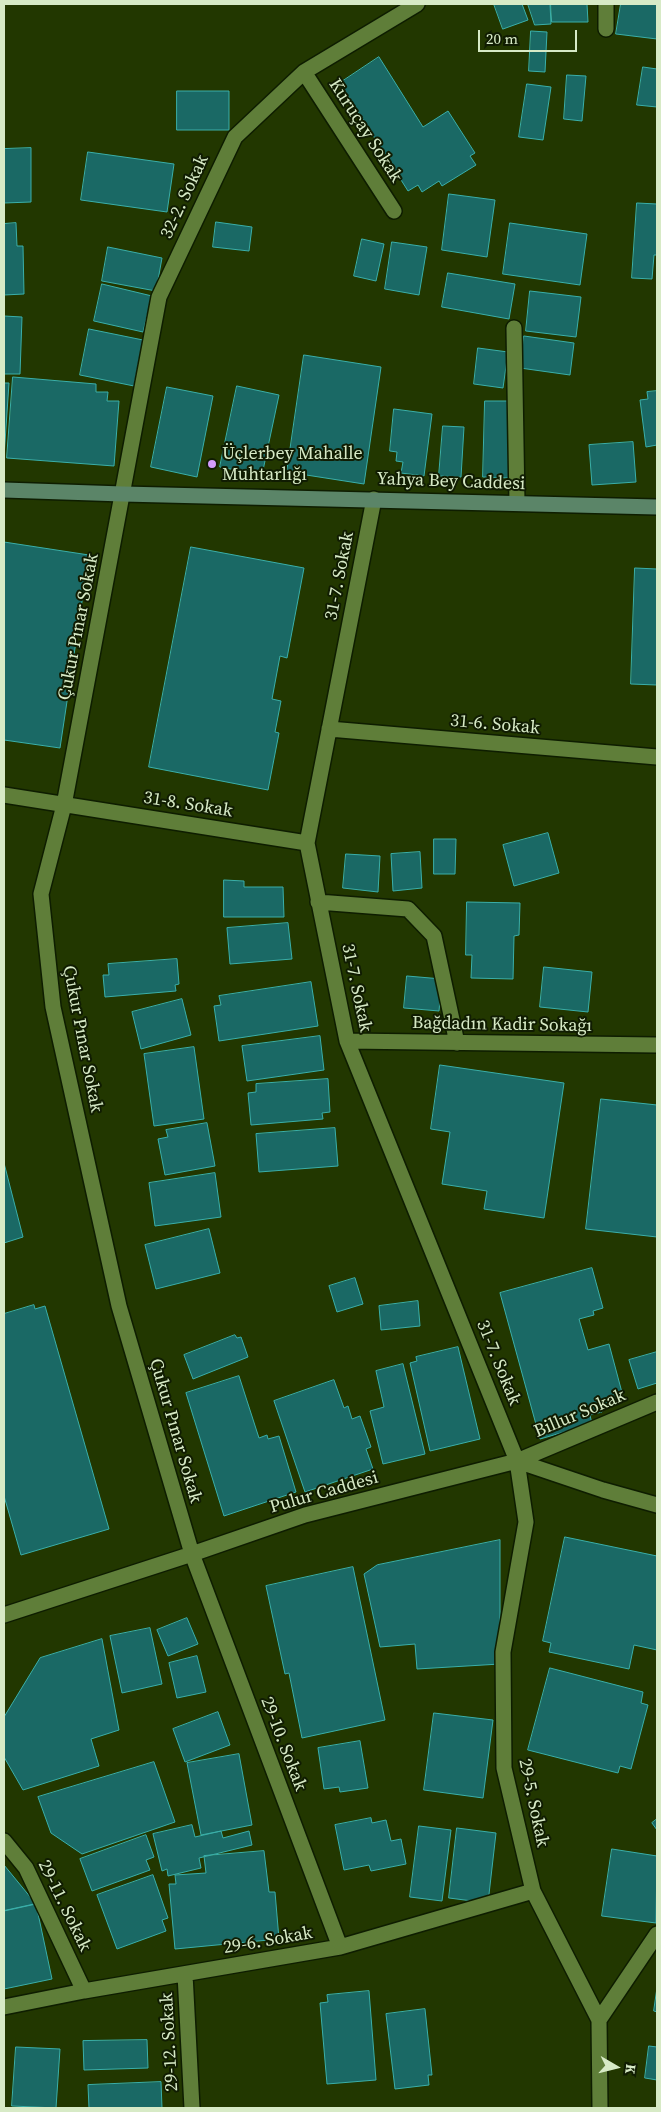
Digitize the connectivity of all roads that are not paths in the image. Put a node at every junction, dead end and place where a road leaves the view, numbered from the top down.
1 (417, 4) edge
2 (606, 4) edge
3 (606, 29) dead end
4 (304, 72) junction
5 (394, 211) dead end
6 (514, 328) dead end
7 (4, 490) edge
8 (123, 494) junction
9 (374, 499) junction
10 (517, 503) junction
11 (657, 507) edge
12 (329, 729) junction
13 (657, 757) edge
14 (4, 795) edge
15 (64, 805) junction
16 (307, 843) junction
17 (318, 902) junction
18 (347, 1041) junction
19 (457, 1043) junction
20 (657, 1045) edge
21 (657, 1402) edge
22 (517, 1460) junction
23 (657, 1505) edge
24 (192, 1554) junction
25 (4, 1615) edge
26 (4, 1841) edge
27 (533, 1891) junction
28 (657, 1934) edge
29 (340, 1947) junction
30 (185, 1974) junction
31 (84, 1991) junction
32 (4, 2007) edge
33 (600, 2020) junction
34 (192, 2108) edge
35 (600, 2108) edge

1 - 4 street, 32-2. Sokak
2 - 3 street
4 - 5 street, Kuruçay Sokak
4 - 8 street, 32-2. Sokak
6 - 10 street
7 - 8 street, Yahya Bey Caddesi
8 - 9 street, Yahya Bey Caddesi
8 - 15 street, Çukur Pınar Sokak
9 - 10 street, Yahya Bey Caddesi
9 - 12 street, 31-7. Sokak
10 - 11 street, Yahya Bey Caddesi
12 - 13 street, 31-6. Sokak
12 - 16 street, 31-7. Sokak
14 - 15 street, 31-8. Sokak
15 - 16 street, 31-8. Sokak
15 - 24 street, Çukur Pınar Sokak
16 - 17 street, 31-7. Sokak
17 - 18 street, 31-7. Sokak
17 - 19 street
18 - 19 street, Bağdadın Kadir Sokağı
18 - 22 street, 31-7. Sokak
19 - 20 street, Bağdadın Kadir Sokağı
21 - 22 street, Billur Sokak
22 - 23 street
22 - 24 street, Pulur Caddesi
22 - 27 street, 29-5. Sokak
24 - 25 street, Pulur Caddesi
24 - 29 street, 29-10. Sokak
26 - 31 street, 29-11. Sokak
27 - 29 street, 29-6. Sokak
27 - 33 street, 29-5. Sokak
28 - 33 street
29 - 30 street, 29-6. Sokak
30 - 31 street, 29-6. Sokak
30 - 34 street, 29-12. Sokak
31 - 32 street, 29-6. Sokak
33 - 35 street, 29-5. Sokak

